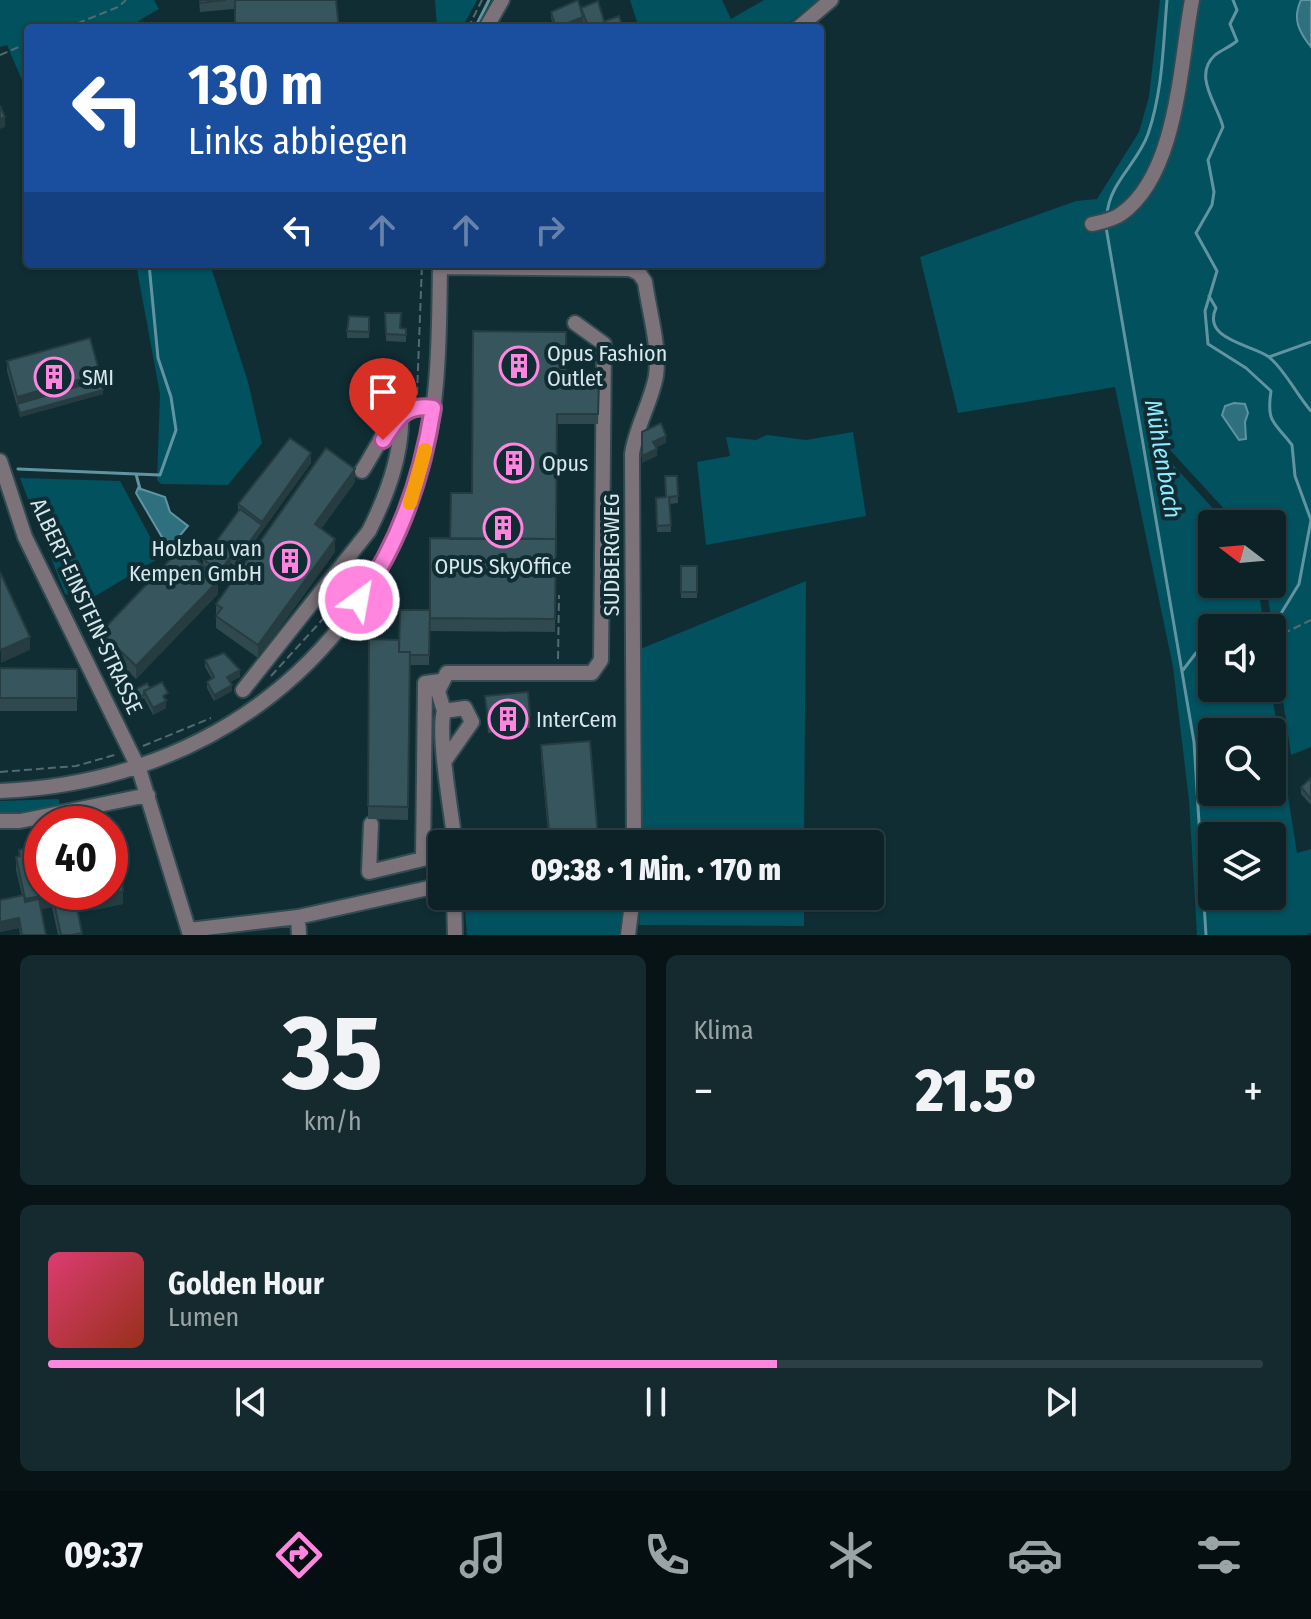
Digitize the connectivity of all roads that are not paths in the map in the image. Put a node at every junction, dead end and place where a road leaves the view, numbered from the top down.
1 (502, 0) edge
2 (831, 0) edge
3 (1192, 0) edge
4 (488, 24) edge
5 (803, 24) edge
6 (1102, 221) dead end
7 (440, 268) edge
8 (581, 268) edge
9 (641, 268) edge
10 (575, 323) dead end
11 (433, 408) junction
12 (401, 413) junction
13 (0, 461) edge
14 (362, 471) dead end
15 (441, 681) junction
16 (243, 690) dead end
17 (444, 711) junction
18 (446, 759) junction
19 (139, 769) junction
20 (0, 791) edge
21 (148, 795) junction
22 (0, 821) edge
23 (371, 824) dead end
24 (454, 830) edge
25 (634, 830) edge
26 (428, 888) edge
27 (454, 910) edge
28 (631, 910) edge
29 (298, 917) junction
30 (189, 932) edge
31 (299, 935) edge
32 (455, 935) edge
33 (628, 935) edge

1 - 4 street
2 - 5 street
3 - 6 street
7 - 11 street
8 - 9 street, SUDBERGWEG
9 - 25 street, SUDBERGWEG
10 - 15 street
11 - 12 street
11 - 19 street
12 - 14 street
12 - 16 street
13 - 19 street, ALBERT-EINSTEIN-STRASSE
15 - 17 street
15 - 23 street
17 - 18 street
17 - 18 street
18 - 24 street
19 - 20 street
19 - 21 street, ALBERT-EINSTEIN-STRASSE
21 - 22 street
21 - 30 street, ALBERT-EINSTEIN-STRASSE
26 - 29 street
27 - 32 street
28 - 33 street
29 - 30 street
29 - 31 street

